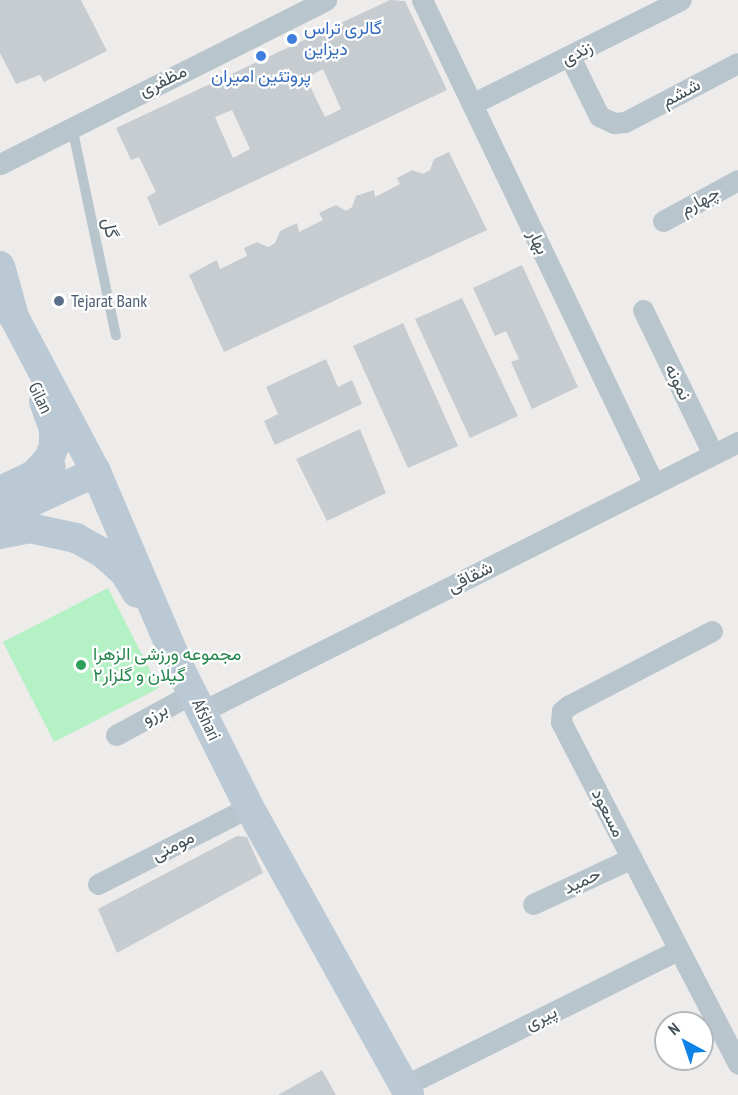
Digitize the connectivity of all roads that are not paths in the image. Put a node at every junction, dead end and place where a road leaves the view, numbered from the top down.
1 (326, 0) edge
2 (422, 0) edge
3 (681, 0) edge
4 (570, 57) junction
5 (738, 63) edge
6 (472, 104) junction
7 (72, 127) junction
8 (0, 164) edge
9 (738, 180) edge
10 (663, 221) dead end
11 (0, 266) edge
12 (643, 310) dead end
13 (7, 320) edge
14 (116, 335) dead end
15 (738, 442) edge
16 (713, 454) junction
17 (89, 461) junction
18 (33, 476) junction
19 (654, 484) junction
20 (0, 491) edge
21 (0, 516) edge
22 (0, 534) edge
23 (712, 631) dead end
24 (191, 691) junction
25 (116, 735) dead end
26 (249, 807) junction
27 (632, 858) junction
28 (98, 884) dead end
29 (533, 904) dead end
30 (678, 950) junction
31 (732, 1040) edge
32 (738, 1064) edge
33 (407, 1091) edge

1 - 7 street, مظفری
2 - 6 street, بهار
3 - 4 street, زندی
4 - 5 street, ششم
4 - 6 street, زندی
6 - 19 street, بهار
7 - 8 street, مظفری
7 - 14 lane, گل
9 - 10 street, چهارم
11 - 13 main road, Afshari
12 - 16 street, نمونه
13 - 17 main road, Afshari
13 - 18 main road, Gilan
15 - 16 street, شقاقی
16 - 19 street, شقاقی
17 - 18 main road, Gilan
17 - 21 main road
17 - 24 main road, Afshari
18 - 20 main road, Gilan
19 - 24 street, شقاقی
22 - 24 main road
23 - 27 street, مسعود
24 - 25 street, برزو
24 - 26 main road, Afshari
26 - 28 street, مومنی
26 - 33 main road, Afshari
27 - 29 street, حمید
27 - 30 street, مسعود
30 - 31 street, مسعود
30 - 33 street, پیری
31 - 32 street, مسعود

